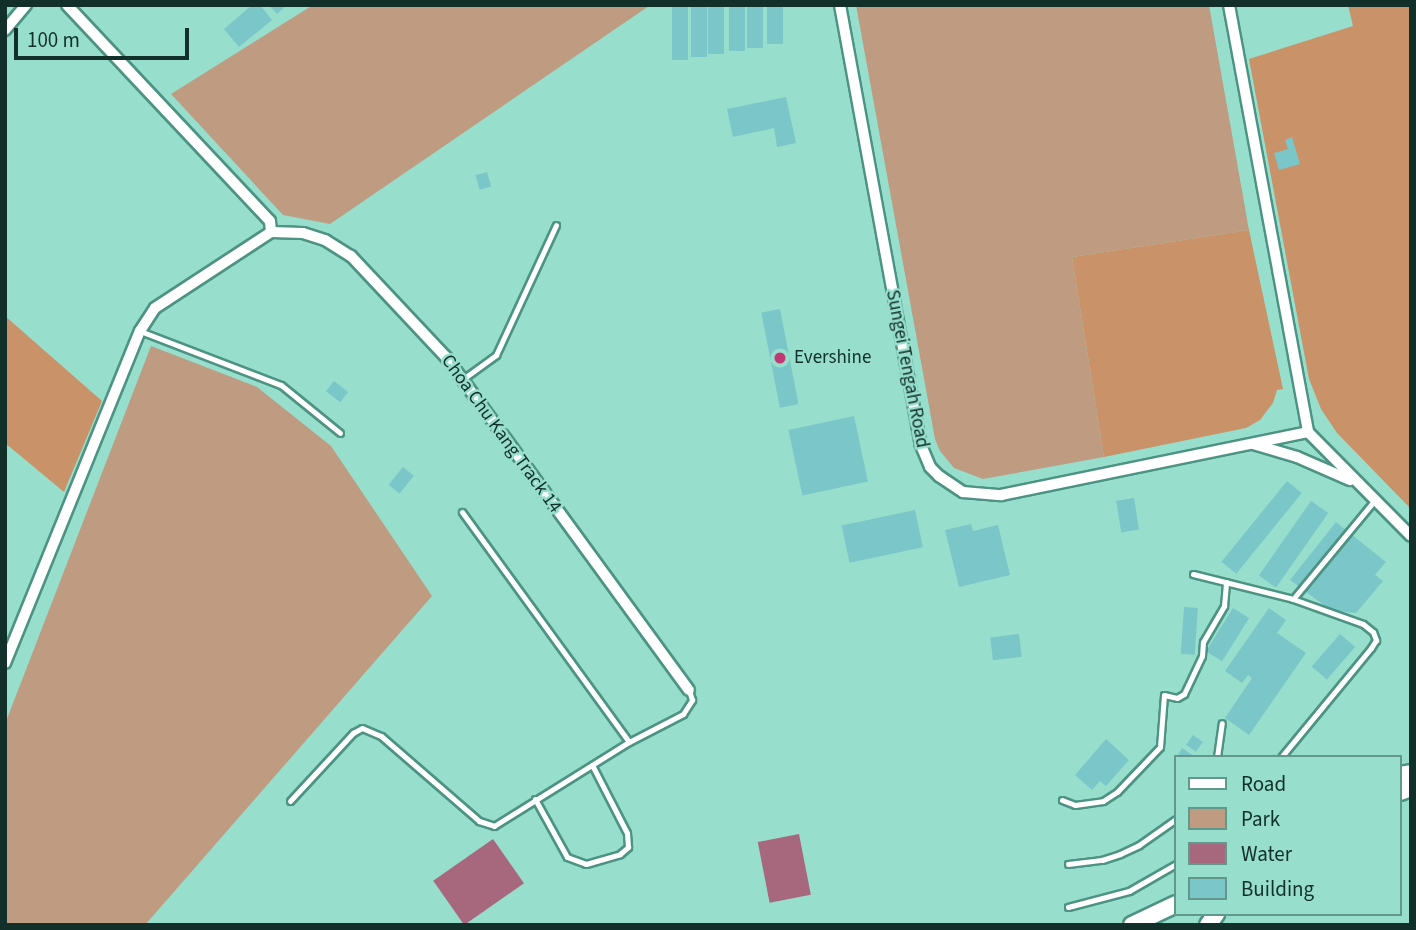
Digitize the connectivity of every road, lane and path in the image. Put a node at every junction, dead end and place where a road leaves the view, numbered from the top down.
1 (26, 5) edge
2 (67, 5) edge
3 (840, 5) edge
4 (1229, 5) edge
5 (5, 30) edge
6 (556, 225) dead end
7 (271, 232) junction
8 (140, 331) junction
9 (464, 379) junction
10 (1308, 432) junction
11 (340, 433) dead end
12 (1251, 444) junction
13 (1354, 481) junction
14 (1374, 501) junction
15 (462, 512) dead end
16 (1411, 536) edge
17 (1193, 574) dead end
18 (1226, 582) junction
19 (1293, 599) junction
20 (5, 663) edge
21 (689, 691) joint
22 (1222, 723) dead end
23 (629, 742) junction
24 (1217, 755) edge
25 (1283, 755) edge
26 (592, 765) junction
27 (535, 799) junction
28 (1062, 800) dead end
29 (290, 801) dead end
30 (1174, 820) edge
31 (1068, 864) dead end
32 (1174, 865) edge
33 (1174, 905) edge
34 (1068, 907) dead end
35 (1132, 925) edge

1 - 5 street
2 - 7 street
3 - 12 street, Sungei Tengah Road
4 - 10 street
6 - 9 lane
7 - 8 street
7 - 9 street, Choa Chu Kang Track 14
8 - 11 lane
8 - 20 street
9 - 21 street, Choa Chu Kang Track 14
10 - 12 street, Sungei Tengah Road
10 - 13 street
12 - 13 street
13 - 14 street
14 - 16 street
14 - 19 lane
15 - 23 lane
17 - 18 lane
18 - 19 lane
18 - 28 lane
19 - 25 lane
21 - 23 lane
22 - 24 lane
23 - 26 lane
26 - 27 lane
26 - 27 lane
27 - 29 lane
30 - 31 lane
32 - 34 lane
33 - 35 main road

